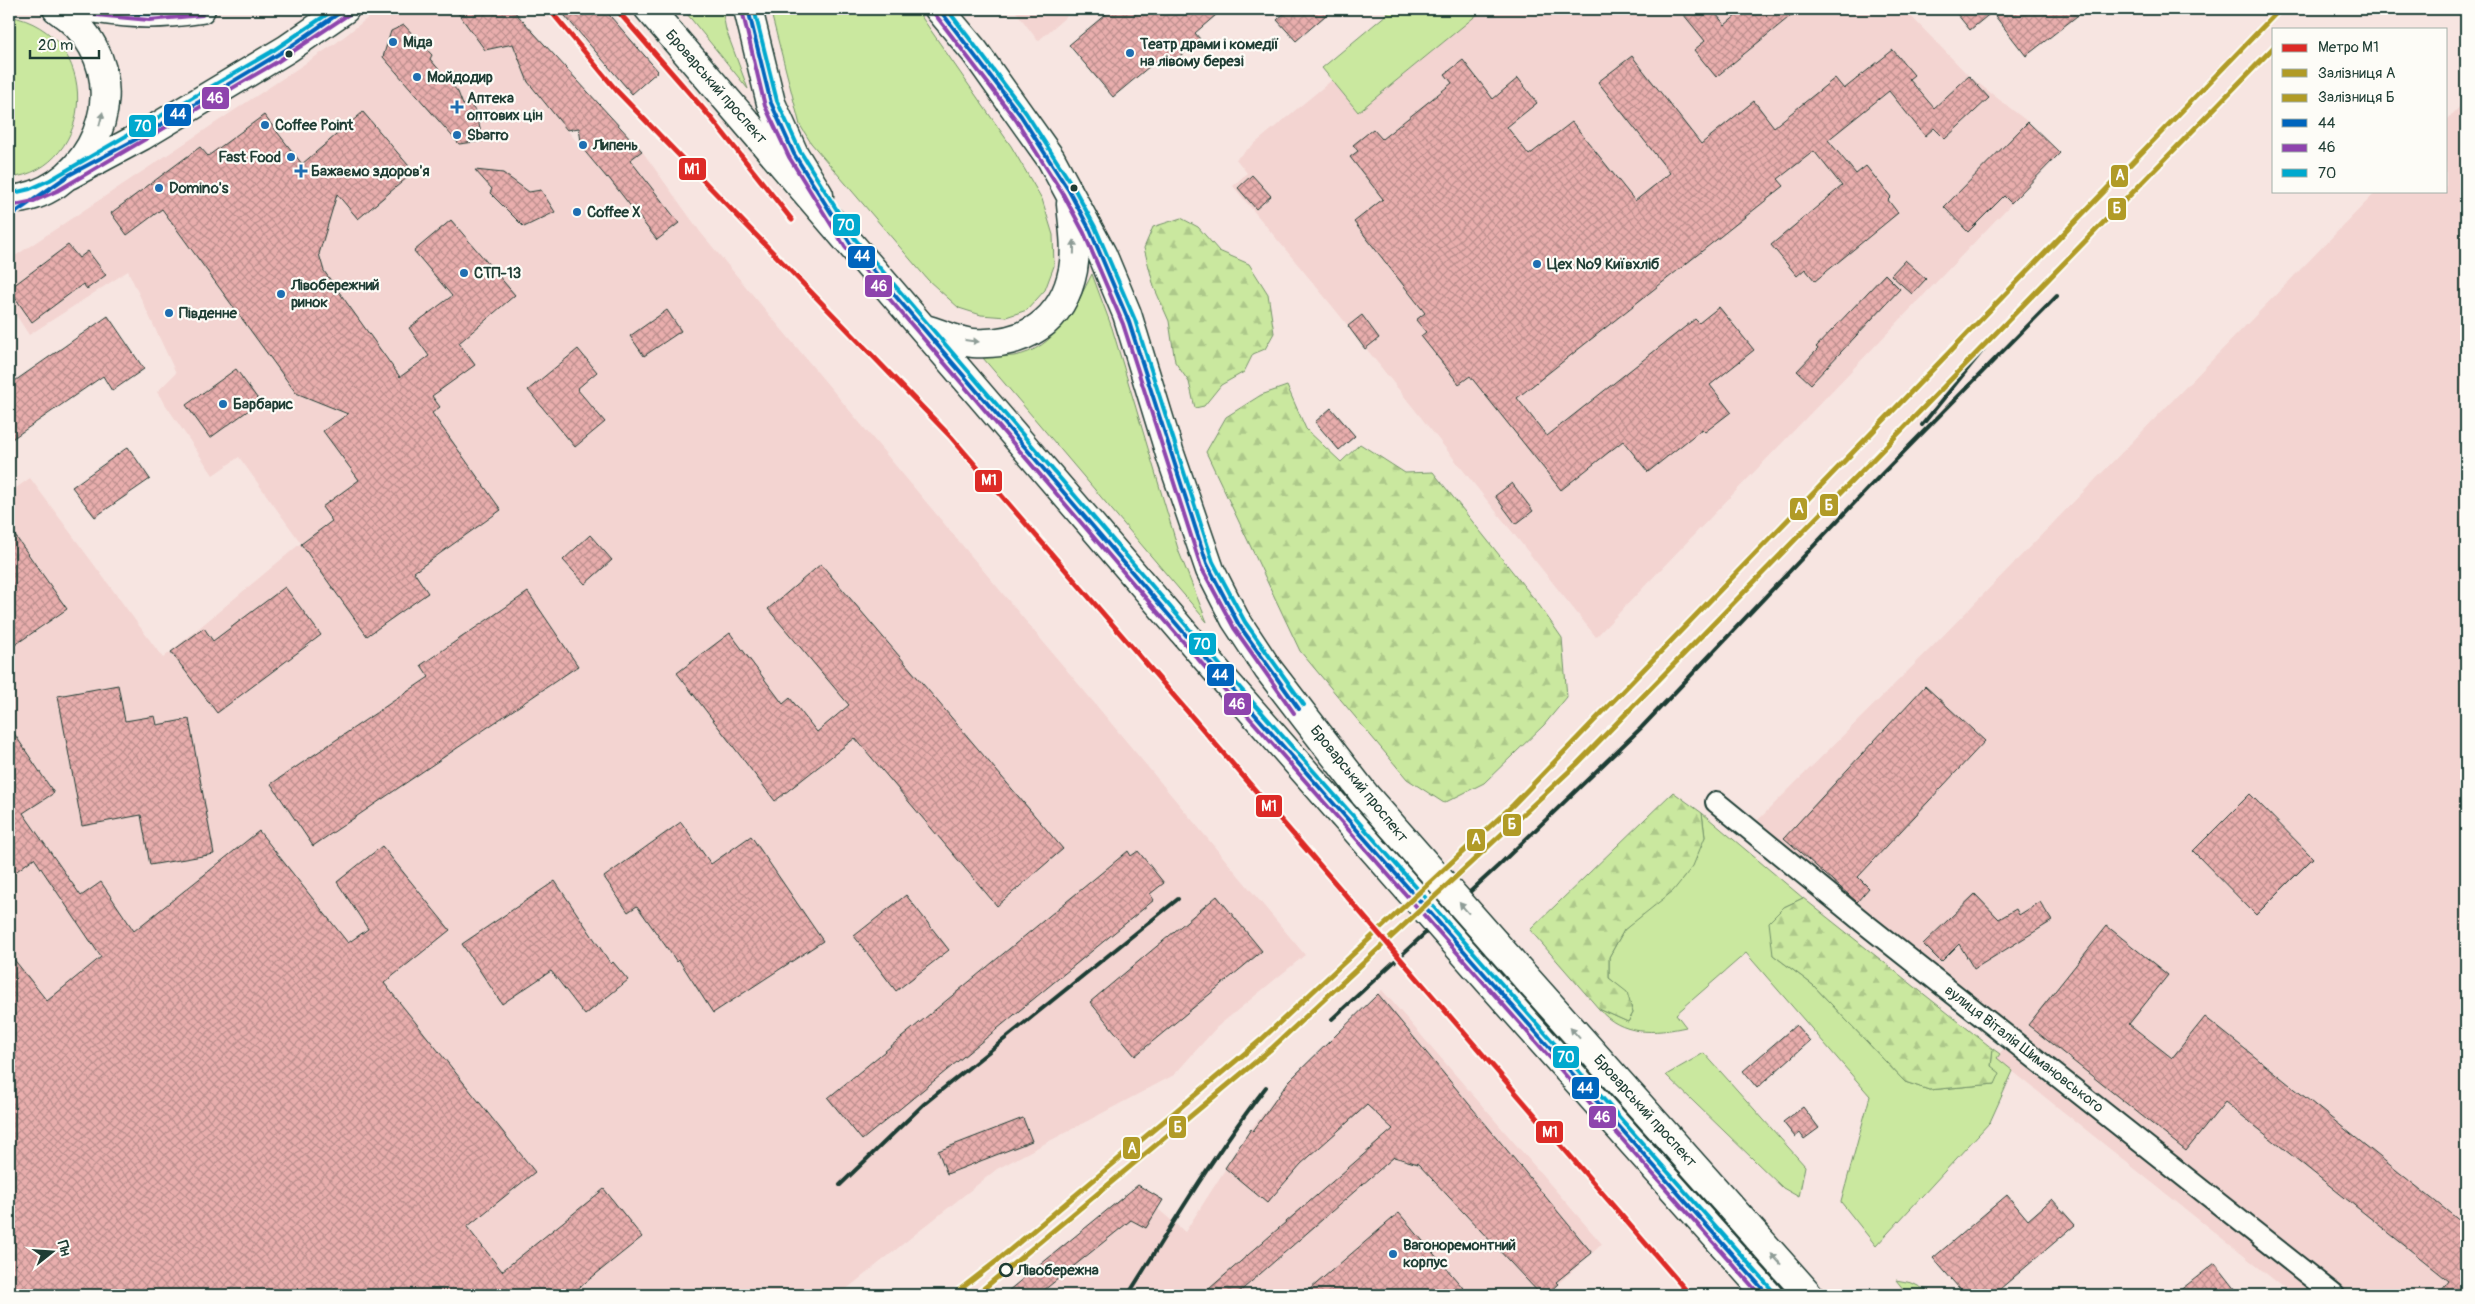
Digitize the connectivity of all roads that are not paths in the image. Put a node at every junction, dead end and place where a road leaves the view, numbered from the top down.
1 (57, 9) edge
2 (97, 9) edge
3 (201, 9) edge
4 (345, 9) edge
5 (649, 9) edge
6 (748, 9) edge
7 (939, 9) edge
8 (948, 9) edge
9 (974, 52) junction
10 (59, 182) junction
11 (1070, 191) junction
12 (9, 200) edge
13 (9, 217) edge
14 (850, 243) junction
15 (925, 329) junction
16 (1716, 802) dead end
17 (1768, 1295) edge
18 (1809, 1295) edge
19 (2334, 1295) edge

10 -> 1 main road
2 - 3 main road
4 - 10 main road
5 - 14 main road, Броварський проспект
6 - 14 main road
7 - 9 main road, Броварський проспект
8 - 9 main road
9 - 11 main road, Броварський проспект
10 - 12 main road
10 - 13 main road
15 -> 11 main road
18 -> 11 main road, Броварський проспект, bridge
14 - 15 main road, Броварський проспект
15 - 17 main road, Броварський проспект, bridge
16 - 19 street, вулиця Віталія Шимановського

